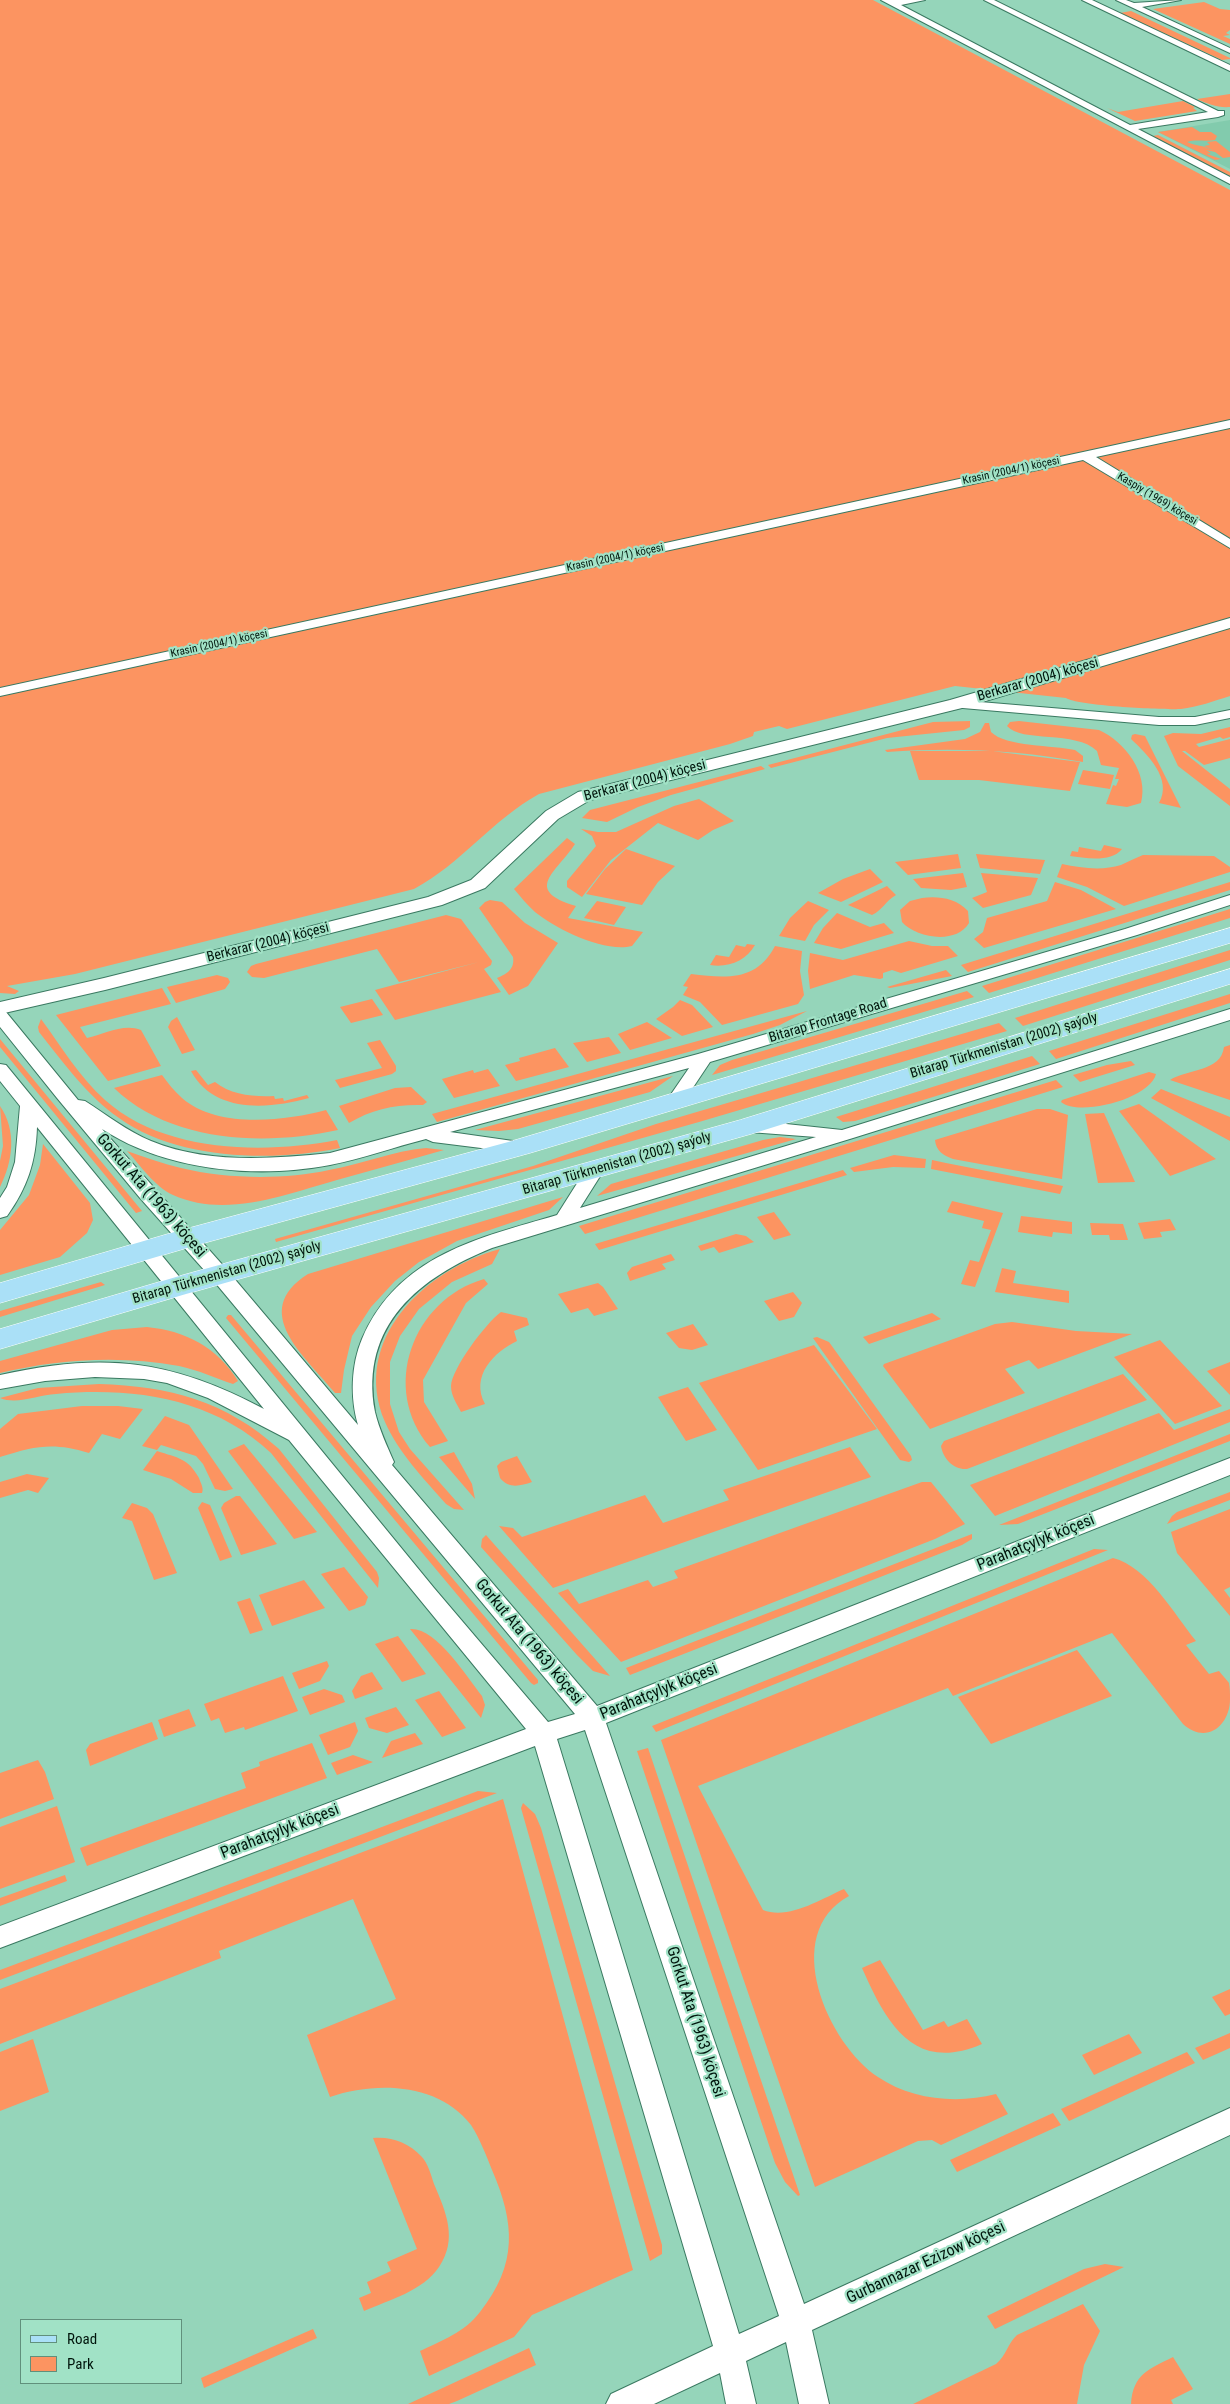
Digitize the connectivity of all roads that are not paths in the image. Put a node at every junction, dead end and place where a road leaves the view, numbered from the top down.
1 (921, 0) edge
2 (988, 0) edge
3 (1086, 0) edge
4 (1120, 0) edge
5 (1177, 0) edge
6 (889, 2) edge
7 (1133, 6) junction
8 (1230, 51) edge
9 (1230, 68) edge
10 (1230, 112) edge
11 (1218, 114) junction
12 (1129, 128) junction
13 (1230, 181) edge
14 (1230, 424) edge
15 (1084, 455) junction
16 (1230, 544) edge
17 (1230, 623) edge
18 (0, 692) edge
19 (956, 704) junction
20 (1230, 714) edge
21 (1230, 900) edge
22 (1230, 935) edge
23 (1230, 976) edge
24 (0, 1008) edge
25 (1230, 1014) edge
26 (0, 1016) edge
27 (704, 1058) junction
28 (0, 1069) edge
29 (62, 1094) junction
30 (674, 1103) junction
31 (29, 1106) junction
32 (749, 1126) junction
33 (847, 1134) junction
34 (424, 1135) junction
35 (521, 1148) junction
36 (595, 1170) junction
37 (0, 1212) edge
38 (564, 1219) junction
39 (188, 1238) junction
40 (146, 1251) junction
41 (220, 1275) junction
42 (176, 1287) junction
43 (0, 1293) edge
44 (0, 1339) edge
45 (0, 1382) edge
46 (298, 1438) junction
47 (1230, 1466) edge
48 (389, 1478) junction
49 (593, 1718) junction
50 (543, 1733) junction
51 (0, 1937) edge
52 (1230, 2121) edge
53 (796, 2324) junction
54 (730, 2353) junction
55 (621, 2404) edge
56 (741, 2404) edge
57 (814, 2404) edge

1 - 6 street
2 - 11 street
3 - 9 street
4 - 7 street
5 - 7 street
6 - 12 street
7 - 8 street
10 - 11 street
11 - 12 street
12 - 13 street
14 - 15 street, Krasin (2004/1) köçesi
15 - 16 street, Kaspiy (1969) köçesi
15 - 18 street, Krasin (2004/1) köçesi
17 - 19 street, Berkarar (2004) köçesi
19 - 20 street
19 - 24 street, Berkarar (2004) köçesi
21 - 27 street, Bitarap Frontage Road
22 - 30 main road
23 - 32 main road, Bitarap Türkmenistan (2002) şaýoly
25 - 33 street
26 - 29 street, Gorkut Ata (1963) köçesi
27 - 30 street
27 - 34 street, Bitarap Frontage Road
28 - 31 street
29 - 34 street, Bitarap Frontage Road
29 - 39 street, Gorkut Ata (1963) köçesi
30 - 35 main road
31 - 37 street
31 - 40 street
32 - 33 street
32 - 36 main road, Bitarap Türkmenistan (2002) şaýoly
33 - 38 street
34 - 35 street, Bitarap Frontage Road
35 - 39 main road
36 - 38 street
36 - 41 main road, Bitarap Türkmenistan (2002) şaýoly
38 - 48 street
39 - 40 main road
39 - 41 street, Gorkut Ata (1963) köçesi
40 - 42 street
40 - 43 main road
41 - 42 main road, Bitarap Türkmenistan (2002) şaýoly
41 - 48 street, Gorkut Ata (1963) köçesi
42 - 44 main road, Bitarap Türkmenistan (2002) şaýoly
42 - 46 street
45 - 46 street
46 - 50 street
47 - 49 street, Parahatçylyk köçesi
48 - 49 street, Gorkut Ata (1963) köçesi
49 - 50 street, Parahatçylyk köçesi
49 - 53 street, Gorkut Ata (1963) köçesi
50 - 51 street, Parahatçylyk köçesi
50 - 54 street
52 - 53 street, Gurbannazar Ezizow köçesi
53 - 54 street, Gurbannazar Ezizow köçesi
53 - 57 street, Gorkut Ata (1963) köçesi
54 - 55 street, Gurbannazar Ezizow köçesi
54 - 56 street

